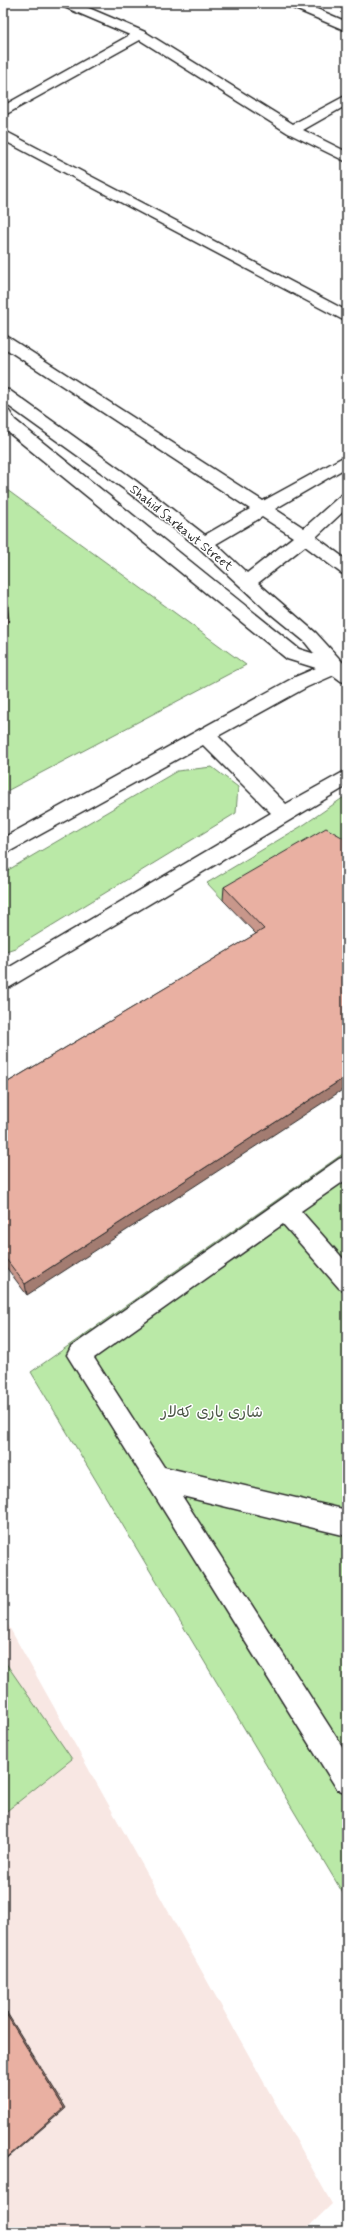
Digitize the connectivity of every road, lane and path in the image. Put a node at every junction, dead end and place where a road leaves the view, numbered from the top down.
1 (66, 3) edge
2 (292, 3) edge
3 (347, 28) edge
4 (140, 36) junction
5 (347, 99) edge
6 (3, 112) edge
7 (293, 130) junction
8 (3, 134) edge
9 (347, 158) edge
10 (347, 317) edge
11 (3, 340) edge
12 (3, 394) edge
13 (3, 415) edge
14 (347, 460) edge
15 (347, 500) edge
16 (261, 509) junction
17 (305, 537) junction
18 (204, 543) junction
19 (347, 569) edge
20 (246, 582) junction
21 (341, 671) edge
22 (205, 735) junction
23 (347, 777) edge
24 (284, 814) junction
25 (3, 847) edge
26 (3, 981) edge
27 (347, 1166) edge
28 (285, 1209) junction
29 (347, 1280) edge
30 (156, 1477) junction
31 (347, 1522) edge
32 (347, 1779) edge

1 - 4 street
2 - 3 street
4 - 6 street
4 - 7 street
5 - 7 street
7 - 9 street
8 - 10 street
11 - 16 street
12 - 18 street, Shahid Sarkawt Street
13 - 21 street
14 - 16 street
15 - 17 street
16 - 17 street
16 - 18 street
17 - 19 street
17 - 20 street
18 - 20 street, Shahid Sarkawt Street
20 - 21 street, Shahid Sarkawt Street
21 - 22 street
22 - 24 street
22 - 25 street
23 - 24 street
24 - 26 street
27 - 28 street
28 - 29 street
28 - 30 street
30 - 31 street
30 - 32 street

